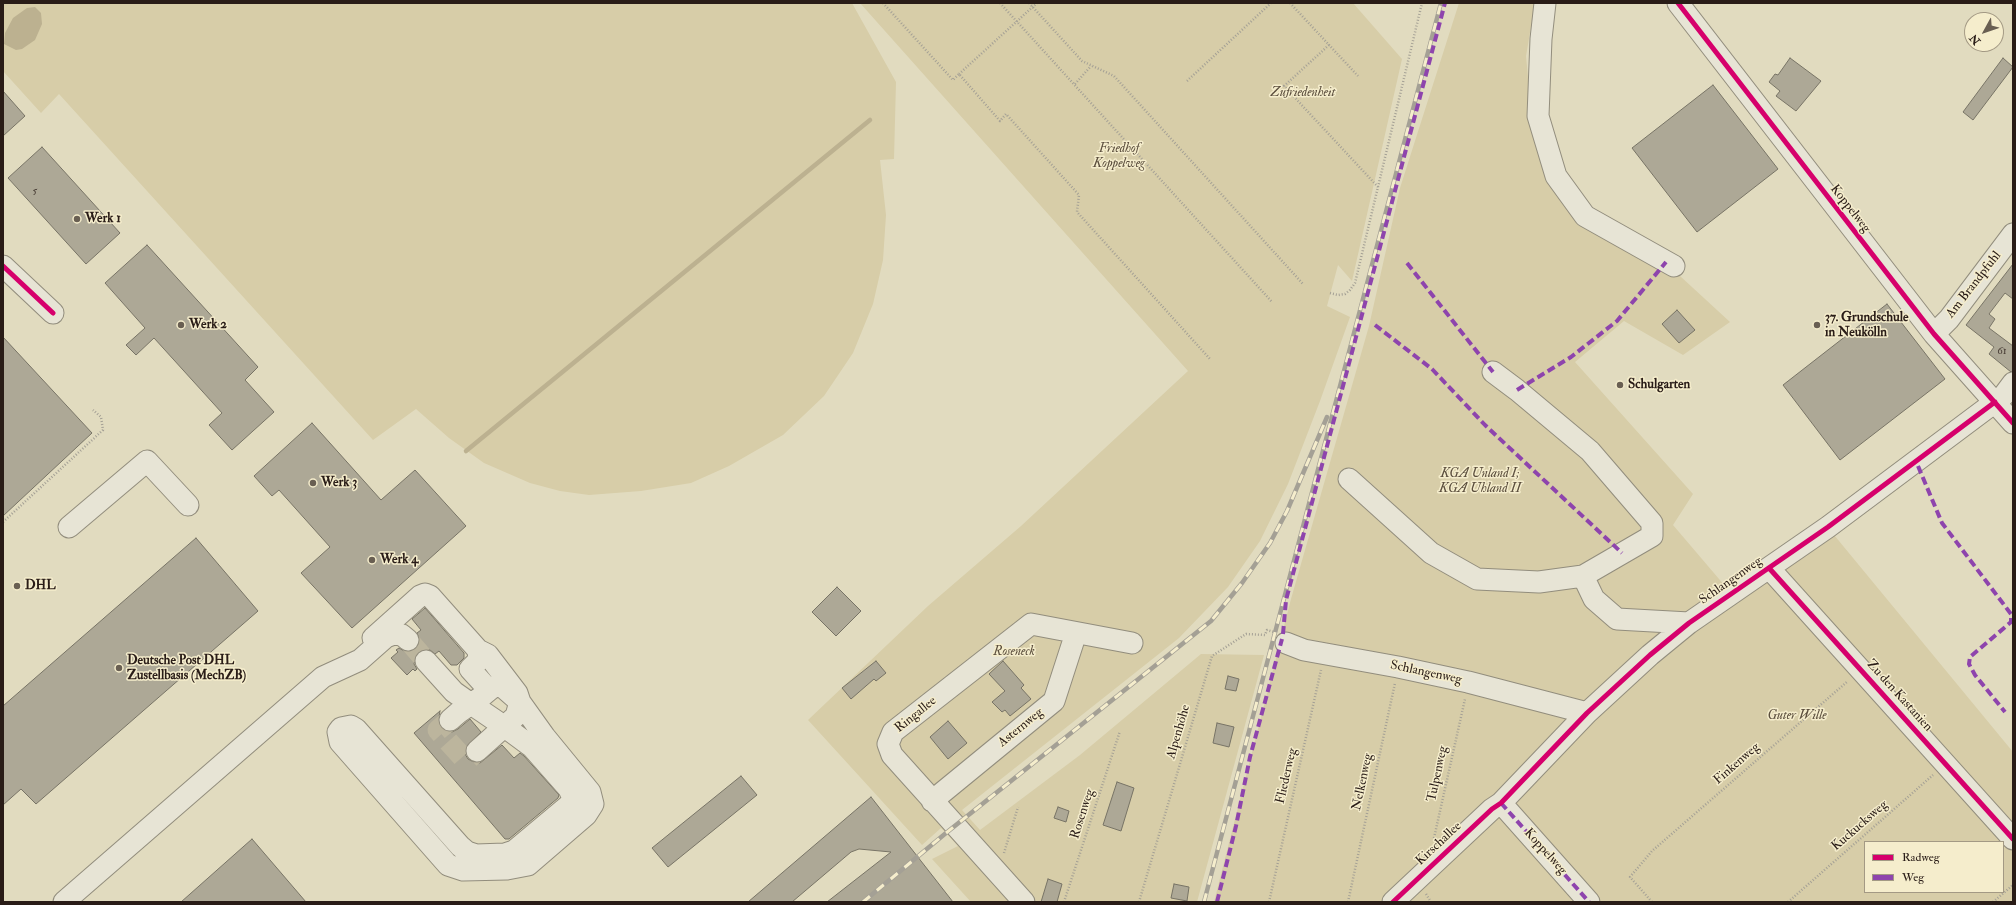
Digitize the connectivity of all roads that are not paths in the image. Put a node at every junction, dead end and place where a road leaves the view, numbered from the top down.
1 (1545, 3) edge
2 (1678, 3) edge
3 (2013, 234) edge
4 (3, 266) edge
5 (1674, 266) dead end
6 (52, 313) dead end
7 (1934, 334) junction
8 (1493, 372) dead end
9 (2013, 384) edge
10 (1995, 402) junction
11 (2013, 423) edge
12 (1349, 479) dead end
13 (188, 505) dead end
14 (69, 527) dead end
15 (1769, 568) junction
16 (1583, 576) junction
17 (1689, 623) junction
18 (1076, 633) junction
19 (408, 640) tunnel mouth
20 (1132, 643) dead end
21 (1286, 643) road end
22 (478, 650) junction
23 (426, 661) tunnel mouth
24 (349, 665) junction
25 (489, 690) junction
26 (520, 702) junction
27 (471, 704) junction
28 (1588, 713) junction
29 (450, 720) tunnel mouth
30 (505, 727) junction
31 (477, 751) tunnel mouth
32 (396, 775) junction
33 (381, 789) junction
34 (932, 801) junction
35 (1501, 803) junction
36 (2013, 839) edge
37 (64, 902) edge
38 (1024, 902) edge
39 (1394, 902) edge
40 (1589, 902) edge

1 - 5 street
2 - 7 street, Koppelweg
3 - 7 street, Am Brandpfuhl
4 - 6 street
7 - 10 street, Koppelweg
8 - 16 street
9 - 10 street, Schlangenweg
10 - 11 street, Koppelweg
10 - 15 street, Schlangenweg
12 - 16 street
13 - 14 street
15 - 17 street, Schlangenweg
15 - 36 street, Zu den Kastanien
16 - 17 street
17 - 28 street, Schlangenweg
18 - 20 street, Ringallee
18 - 34 street, Asternweg
18 - 34 street, Ringallee
19 - 24 street
21 - 28 street, Schlangenweg
22 - 24 street
22 - 25 street
22 - 26 street
23 - 27 street
24 - 37 street
25 - 26 street
25 - 27 street
26 - 30 street
26 - 33 street
27 - 29 street
27 - 30 street
28 - 35 street, Schlangenweg
30 - 31 street
30 - 32 street
32 - 33 street
32 - 33 street
34 - 38 street, Ringallee
35 - 39 street, Kirschallee
35 - 40 street, Koppelweg

